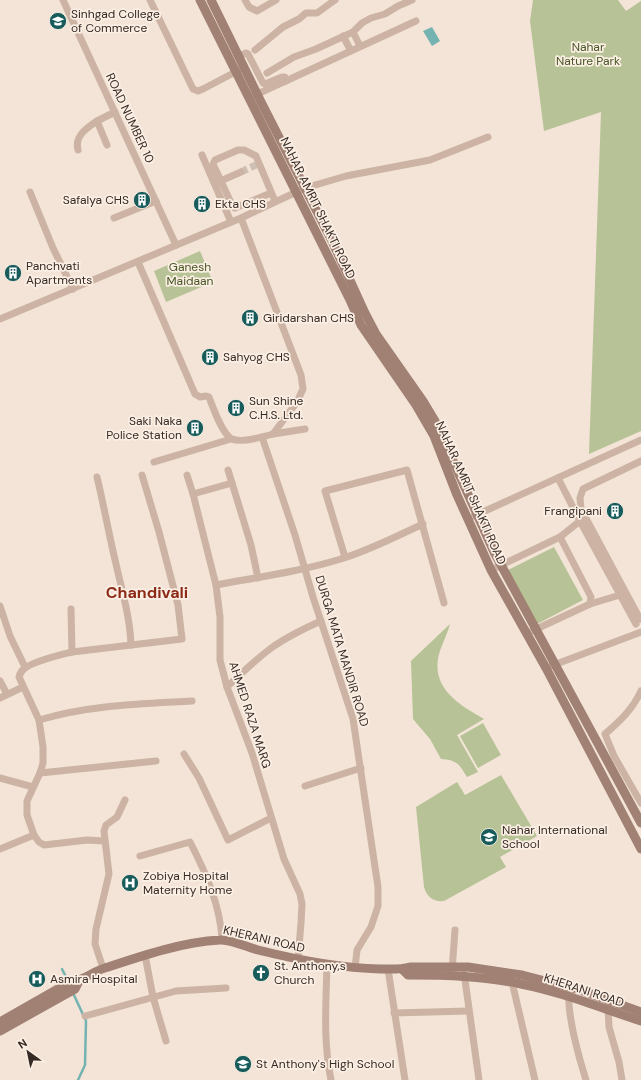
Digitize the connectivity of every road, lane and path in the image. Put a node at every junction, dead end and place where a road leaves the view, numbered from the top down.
1 (64, 0) edge
2 (150, 0) edge
3 (200, 0) edge
4 (211, 0) edge
5 (245, 0) edge
6 (276, 0) edge
7 (335, 0) edge
8 (412, 0) edge
9 (416, 21) dead end
10 (353, 32) junction
11 (343, 36) junction
12 (360, 46) junction
13 (255, 50) dead end
14 (351, 51) junction
15 (239, 56) junction
16 (240, 69) junction
17 (267, 73) dead end
18 (286, 80) junction
19 (253, 96) junction
20 (115, 112) junction
21 (97, 121) junction
22 (488, 137) dead end
23 (107, 145) dead end
24 (78, 150) dead end
25 (202, 155) dead end
26 (241, 172) tunnel mouth
27 (218, 182) junction
28 (301, 190) junction
29 (30, 192) dead end
30 (271, 193) junction
31 (156, 200) junction
32 (275, 201) junction
33 (114, 218) dead end
34 (241, 218) junction
35 (231, 222) junction
36 (332, 241) junction
37 (176, 245) junction
38 (323, 246) junction
39 (138, 262) junction
40 (73, 289) junction
41 (0, 319) edge
42 (373, 336) junction
43 (305, 429) dead end
44 (273, 434) junction
45 (262, 437) junction
46 (231, 439) junction
47 (641, 440) edge
48 (641, 461) edge
49 (154, 462) dead end
50 (228, 470) dead end
51 (142, 475) dead end
52 (187, 475) dead end
53 (97, 477) dead end
54 (558, 478) junction
55 (232, 484) junction
56 (193, 494) junction
57 (479, 514) junction
58 (468, 519) junction
59 (580, 520) junction
60 (423, 524) junction
61 (560, 537) junction
62 (346, 557) junction
63 (502, 565) junction
64 (305, 569) junction
65 (491, 570) junction
66 (258, 578) junction
67 (511, 582) junction
68 (216, 585) junction
69 (502, 588) junction
70 (620, 595) junction
71 (444, 603) dead end
72 (590, 604) junction
73 (0, 606) edge
74 (71, 609) dead end
75 (321, 620) junction
76 (639, 621) edge
77 (537, 629) junction
78 (641, 632) edge
79 (527, 634) junction
80 (131, 645) junction
81 (72, 652) junction
82 (556, 664) junction
83 (25, 667) junction
84 (546, 668) junction
85 (0, 681) edge
86 (23, 686) junction
87 (227, 687) junction
88 (641, 691) edge
89 (3, 696) edge
90 (192, 701) dead end
91 (39, 720) junction
92 (184, 754) dead end
93 (156, 761) dead end
94 (361, 768) junction
95 (40, 773) junction
96 (0, 778) edge
97 (305, 786) dead end
98 (33, 787) junction
99 (125, 800) dead end
100 (641, 802) edge
101 (639, 817) edge
102 (271, 818) junction
103 (628, 825) junction
104 (34, 835) junction
105 (104, 841) junction
106 (641, 849) edge
107 (0, 850) edge
108 (140, 856) dead end
109 (455, 930) dead end
110 (222, 939) junction
111 (144, 955) junction
112 (298, 959) junction
113 (327, 965) junction
114 (103, 968) junction
115 (355, 968) junction
116 (388, 969) junction
117 (452, 971) junction
118 (464, 971) junction
119 (512, 982) junction
120 (72, 986) junction
121 (226, 988) dead end
122 (569, 992) junction
123 (153, 997) junction
124 (607, 999) junction
125 (609, 1010) junction
126 (468, 1011) junction
127 (394, 1012) junction
128 (641, 1012) edge
129 (85, 1016) dead end
130 (641, 1021) edge
131 (0, 1022) edge
132 (0, 1031) edge
133 (166, 1041) dead end
134 (330, 1080) edge
135 (405, 1080) edge
136 (479, 1080) edge
137 (535, 1080) edge
138 (586, 1080) edge
139 (622, 1080) edge

1 - 20 street, ROAD NUMBER 10
2 - 16 street
3 - 16 street, NAHAR AMRIT SHAKTI ROAD
4 - 15 street, NAHAR AMRIT SHAKTI ROAD
5 - 6 street
7 - 13 street
8 - 10 street
9 - 12 street
10 - 11 street
10 - 12 street
11 - 14 street
11 - 17 street
12 - 14 street
14 - 18 street
15 - 16 street, NAHAR AMRIT SHAKTI ROAD
15 - 18 street
16 - 19 street, NAHAR AMRIT SHAKTI ROAD
18 - 19 street
19 - 28 street, NAHAR AMRIT SHAKTI ROAD
20 - 21 street
20 - 31 street, ROAD NUMBER 10
21 - 23 street
21 - 24 street
22 - 28 street
25 - 27 street
26 - 27 street
27 - 30 street
27 - 30 street
27 - 35 street
28 - 32 street
28 - 36 street, NAHAR AMRIT SHAKTI ROAD
28 - 38 street, NAHAR AMRIT SHAKTI ROAD
29 - 40 street
30 - 32 street
31 - 33 street
31 - 37 street, ROAD NUMBER 10
32 - 34 street
34 - 35 street
34 - 44 street
35 - 37 street
36 - 38 street
36 - 42 street, NAHAR AMRIT SHAKTI ROAD
37 - 39 street
38 - 42 street, NAHAR AMRIT SHAKTI ROAD
39 - 40 street
39 - 46 street
40 - 41 street
42 - 57 street, NAHAR AMRIT SHAKTI ROAD
42 - 58 street, NAHAR AMRIT SHAKTI ROAD
43 - 44 street
44 - 45 street
45 - 46 street
45 - 64 street, DURGA MATA MANDIR ROAD
46 - 49 street
47 - 54 street
48 - 76 street
50 - 55 street
51 - 80 street
52 - 56 street, AHMED RAZA MARG
53 - 80 street
54 - 57 street
54 - 59 street
55 - 56 street
55 - 66 street
56 - 68 street, AHMED RAZA MARG
57 - 58 street
57 - 63 street, NAHAR AMRIT SHAKTI ROAD
58 - 65 street, NAHAR AMRIT SHAKTI ROAD
59 - 61 street
59 - 70 street
60 - 62 street
60 - 62 street
60 - 71 street
61 - 63 street
61 - 72 street
62 - 64 street
63 - 65 street
63 - 67 street, NAHAR AMRIT SHAKTI ROAD
64 - 66 street
64 - 75 street, DURGA MATA MANDIR ROAD
65 - 69 street, NAHAR AMRIT SHAKTI ROAD
66 - 68 street
67 - 69 street
67 - 77 street, NAHAR AMRIT SHAKTI ROAD
68 - 87 street, AHMED RAZA MARG
69 - 79 street, NAHAR AMRIT SHAKTI ROAD
70 - 72 street
70 - 76 street
72 - 77 street
73 - 83 street
74 - 81 street
75 - 87 street
75 - 94 street, DURGA MATA MANDIR ROAD
77 - 79 street
77 - 82 street, NAHAR AMRIT SHAKTI ROAD
78 - 82 street
79 - 84 street, NAHAR AMRIT SHAKTI ROAD
80 - 81 street
81 - 83 street
82 - 84 street
82 - 101 street, NAHAR AMRIT SHAKTI ROAD
83 - 86 street
84 - 103 street, NAHAR AMRIT SHAKTI ROAD
85 - 89 street
86 - 89 street
86 - 91 street
87 - 102 street, AHMED RAZA MARG
88 - 100 street
90 - 91 street
91 - 95 street
92 - 102 street
93 - 95 street
94 - 97 street
94 - 115 street, DURGA MATA MANDIR ROAD
95 - 98 street
96 - 98 street
98 - 104 street
99 - 105 street
101 - 103 street
102 - 112 street, AHMED RAZA MARG
103 - 106 street, NAHAR AMRIT SHAKTI ROAD
104 - 105 street
104 - 107 street
105 - 114 street
108 - 110 street
109 - 117 street
110 - 111 street, KHERANI ROAD
110 - 112 street, KHERANI ROAD
111 - 114 street, KHERANI ROAD
111 - 123 street
112 - 113 street, KHERANI ROAD
113 - 115 street, KHERANI ROAD
113 - 134 street
114 - 120 street, KHERANI ROAD
115 - 116 street, KHERANI ROAD
116 - 117 street, KHERANI ROAD
116 - 127 street
117 - 118 street, KHERANI ROAD
118 - 119 street, KHERANI ROAD
118 - 122 street, KHERANI ROAD
118 - 126 street
119 - 122 street, KHERANI ROAD
119 - 137 street
120 - 131 street, KHERANI ROAD
120 - 132 street, KHERANI ROAD
121 - 123 street
122 - 124 street, KHERANI ROAD
122 - 125 street, KHERANI ROAD
122 - 138 street
123 - 129 street
123 - 133 street
124 - 125 street
124 - 128 street, KHERANI ROAD
125 - 130 street, KHERANI ROAD
125 - 139 street
126 - 127 street
126 - 136 street
127 - 135 street

